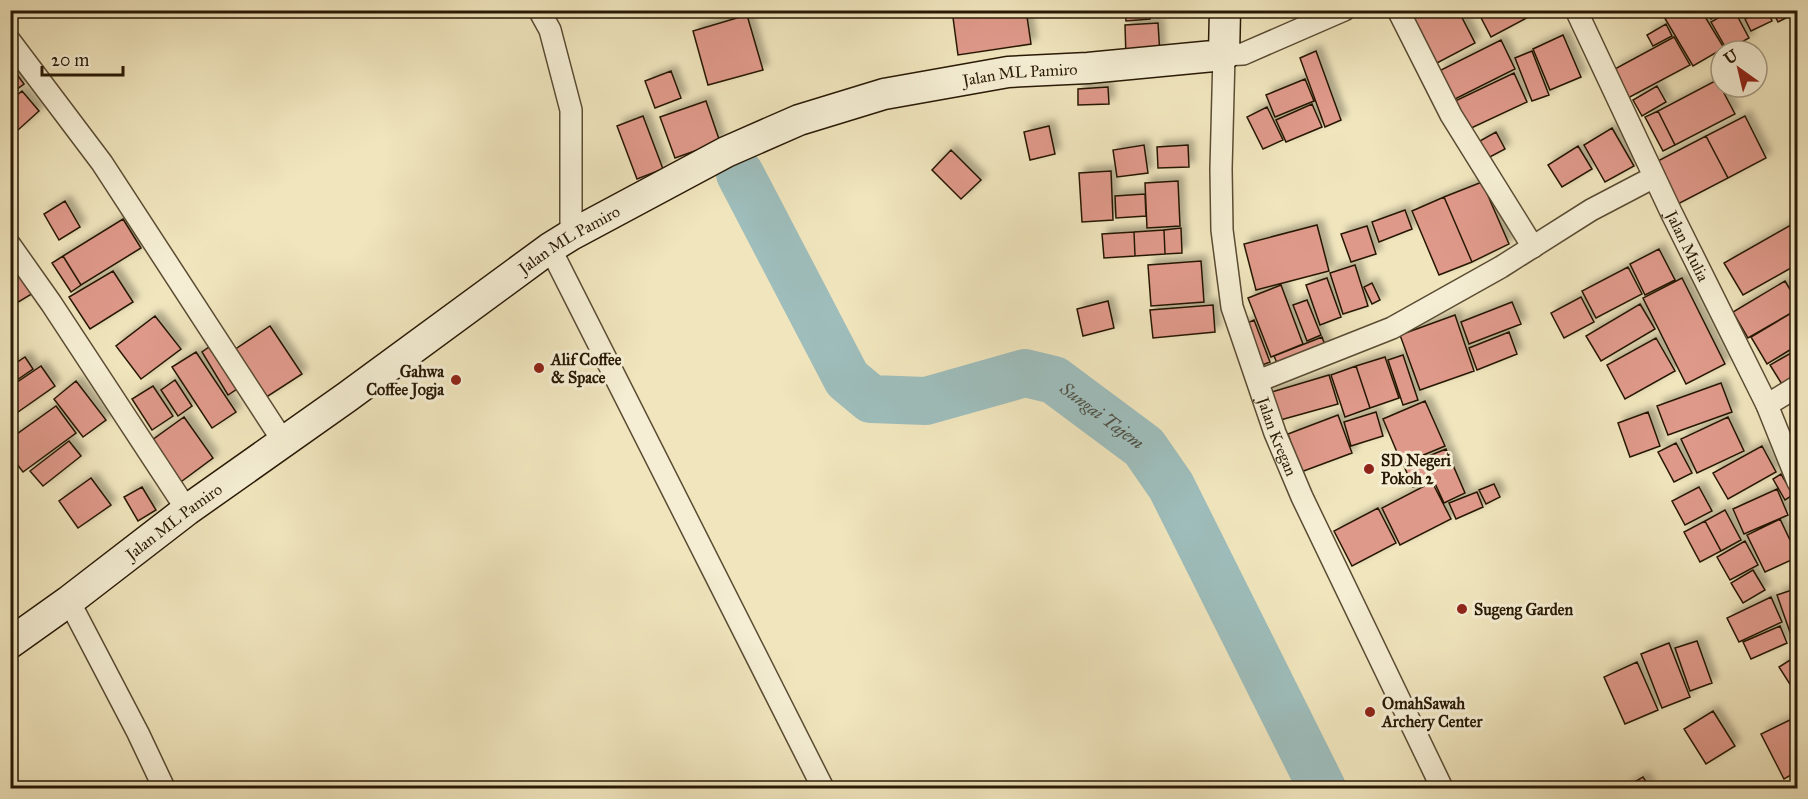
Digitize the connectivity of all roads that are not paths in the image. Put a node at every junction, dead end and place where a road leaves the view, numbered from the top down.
1 (539, 10) edge
2 (1225, 10) edge
3 (1344, 10) edge
4 (1398, 10) edge
5 (1576, 10) edge
6 (10, 41) edge
7 (1224, 55) junction
8 (1654, 177) junction
9 (560, 241) junction
10 (10, 246) edge
11 (1533, 247) junction
12 (1258, 381) junction
13 (1797, 386) edge
14 (1767, 405) junction
15 (283, 441) junction
16 (1797, 482) edge
17 (187, 510) junction
18 (69, 601) junction
19 (10, 643) edge
20 (165, 789) edge
21 (823, 789) edge
22 (1442, 789) edge

1 - 9 street
2 - 7 street
3 - 7 street
4 - 11 street
5 - 8 street, Jalan Mulia
6 - 15 street
7 - 9 street, Jalan ML Pamiro
7 - 12 street, Jalan Kregan
8 - 11 street
8 - 14 street, Jalan Mulia
9 - 15 street, Jalan ML Pamiro
9 - 21 street
10 - 17 street
11 - 12 street
12 - 22 street, Jalan Kregan
13 - 14 street
14 - 16 street, Jalan Mulia
15 - 17 street, Jalan ML Pamiro
17 - 18 street, Jalan ML Pamiro
18 - 19 street, Jalan ML Pamiro
18 - 20 street

